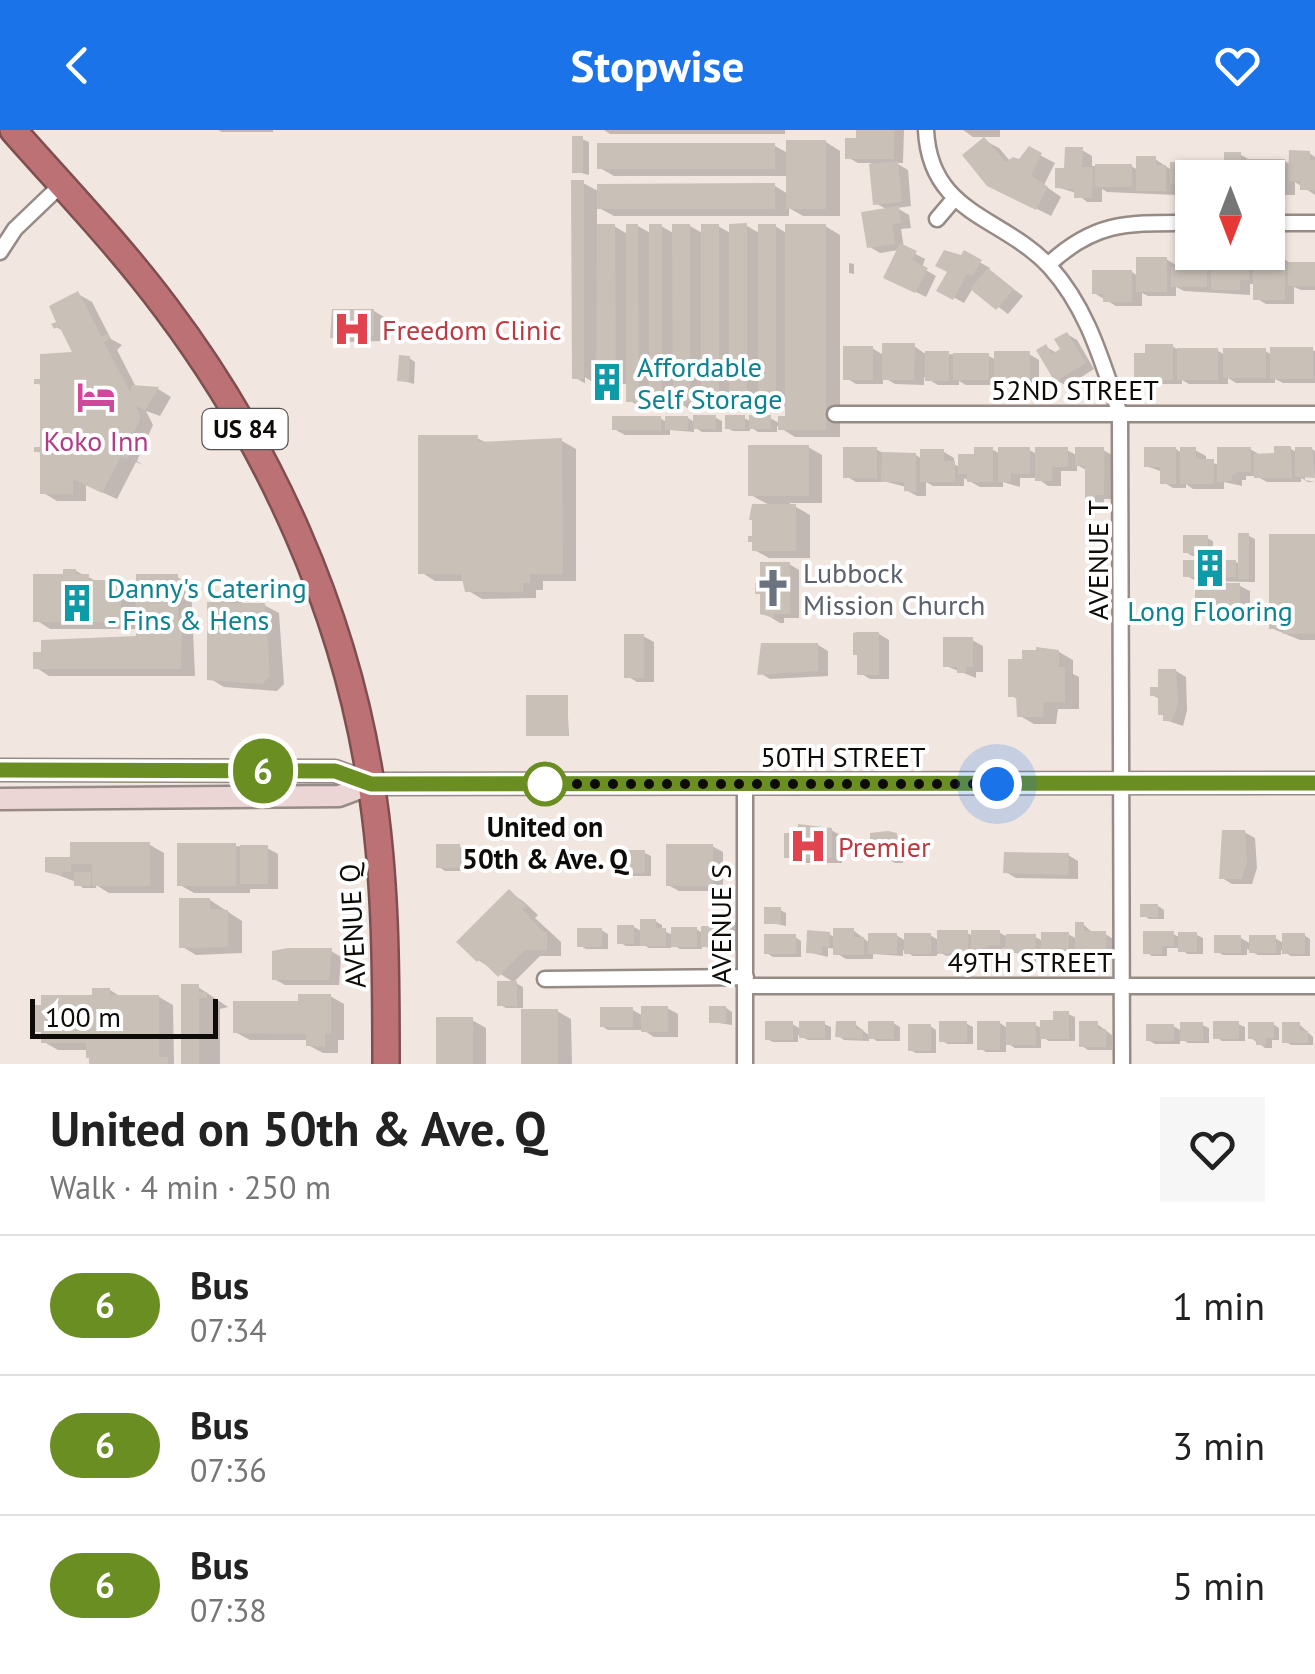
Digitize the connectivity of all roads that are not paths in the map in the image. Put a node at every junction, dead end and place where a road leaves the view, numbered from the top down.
1 (13, 130) edge
2 (926, 130) edge
3 (62, 185) junction
4 (954, 199) junction
5 (937, 219) dead end
6 (1175, 223) edge
7 (1285, 223) edge
8 (1315, 223) edge
9 (1, 248) edge
10 (1048, 265) junction
11 (835, 414) dead end
12 (1120, 414) junction
13 (1315, 414) edge
14 (0, 770) edge
15 (1122, 783) junction
16 (1315, 783) edge
17 (371, 784) junction
18 (745, 784) junction
19 (0, 799) edge
20 (545, 979) dead end
21 (746, 982) junction
22 (1122, 986) junction
23 (1315, 986) edge
24 (386, 1064) edge
25 (744, 1064) edge
26 (1122, 1064) edge

1 - 3 highway, US 84
2 - 4 street, AVENUE T
3 - 9 street
3 - 17 highway, US 84
4 - 5 street
4 - 10 street, AVENUE T
6 - 10 street
7 - 8 street
10 - 12 street, AVENUE T
11 - 12 street, 52ND STREET
12 - 13 street, 52ND STREET
12 - 15 street, AVENUE T
14 - 17 main road, 50TH STREET
15 - 16 main road, 50TH STREET
15 - 18 main road, 50TH STREET
15 - 22 street, AVENUE T
17 - 18 main road, 50TH STREET
17 - 19 main road, 50TH STREET
17 - 24 highway, AVENUE Q / US 84
18 - 21 street, AVENUE S
20 - 21 street, 49TH STREET
21 - 22 street, 49TH STREET
21 - 25 street, AVENUE S
22 - 23 street, 49TH STREET
22 - 26 street, AVENUE T

